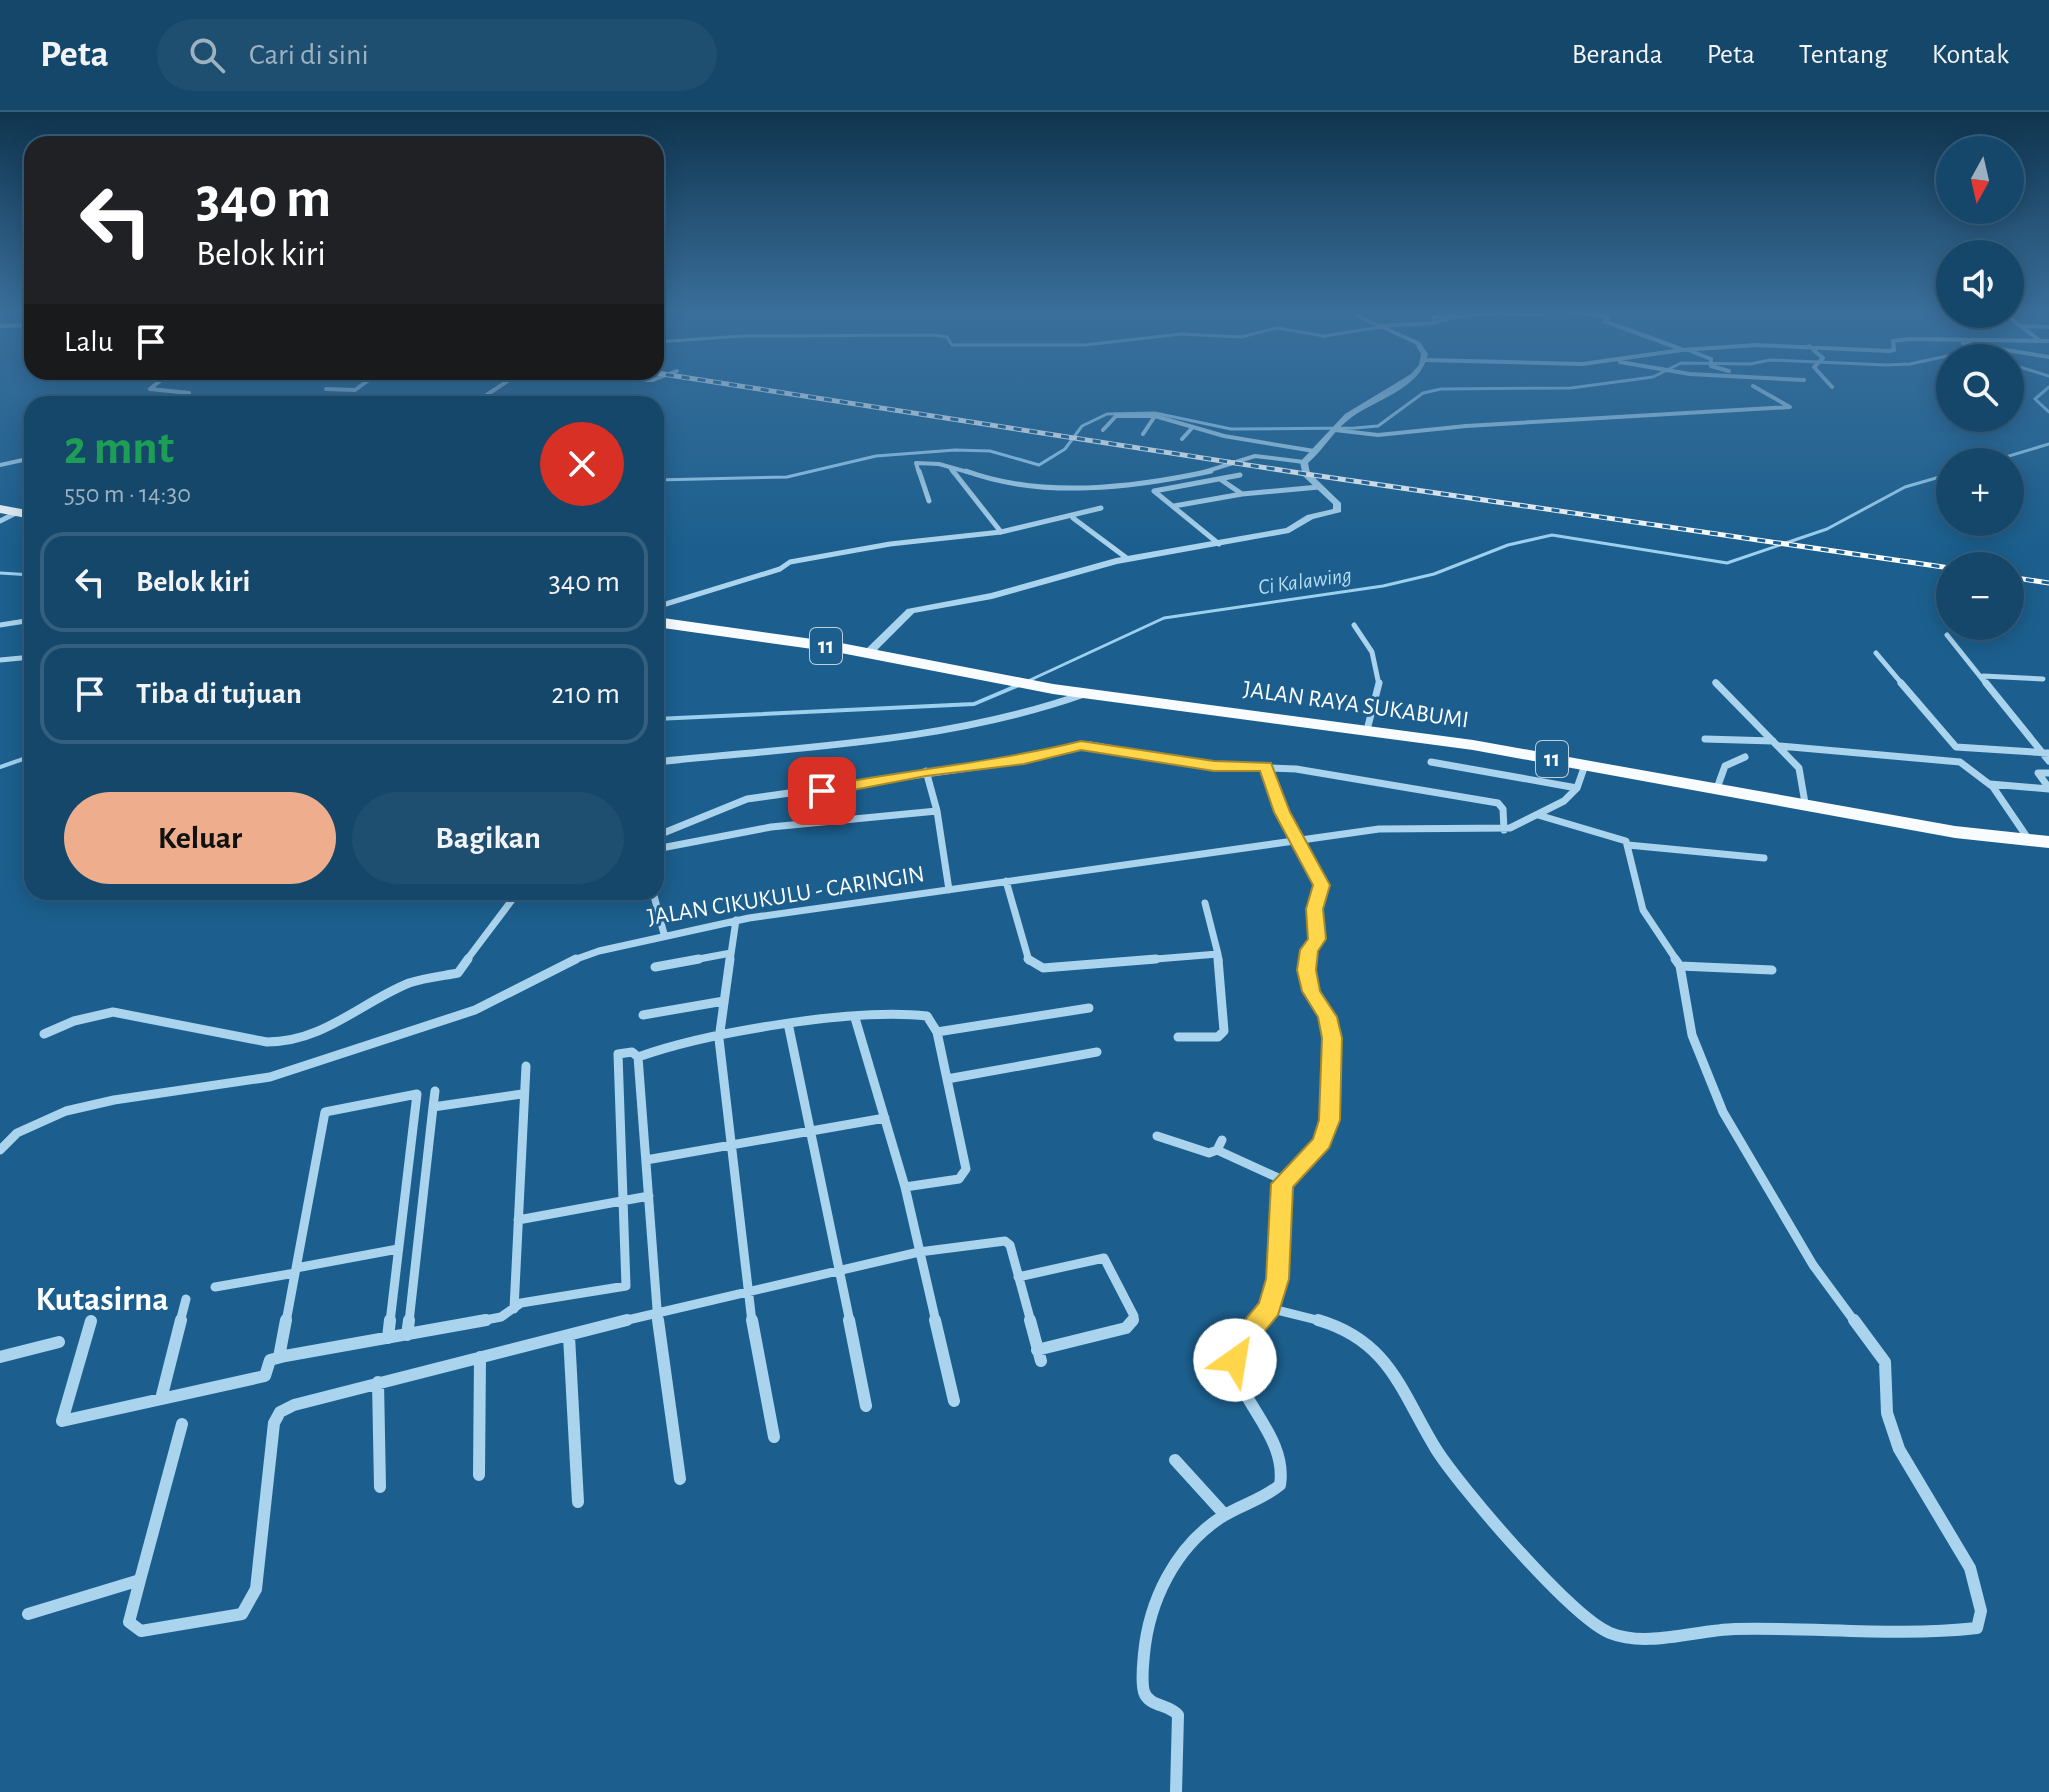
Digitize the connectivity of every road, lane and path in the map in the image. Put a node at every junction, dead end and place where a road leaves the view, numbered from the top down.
1 (151, 388) edge
2 (357, 388) edge
3 (1396, 388) edge
4 (1757, 388) edge
5 (326, 389) dead end
6 (185, 396) edge
7 (1155, 416) junction
8 (1192, 428) junction
9 (1103, 430) dead end
10 (1335, 430) junction
11 (1143, 434) dead end
12 (1182, 439) dead end
13 (1314, 451) junction
14 (24, 460) edge
15 (1304, 462) junction
16 (0, 465) edge
17 (951, 469) junction
18 (1240, 475) dead end
19 (1220, 479) junction
20 (1140, 480) junction
21 (1319, 487) junction
22 (1154, 491) junction
23 (1242, 494) junction
24 (929, 501) dead end
25 (1174, 506) junction
26 (1101, 508) dead end
27 (0, 509) edge
28 (24, 513) edge
29 (24, 513) edge
30 (1073, 518) junction
31 (0, 521) edge
32 (1001, 532) junction
33 (1219, 544) junction
34 (1128, 559) junction
35 (664, 605) edge
36 (24, 621) edge
37 (664, 623) edge
38 (0, 625) edge
39 (1354, 625) dead end
40 (1951, 640) edge
41 (868, 653) junction
42 (1876, 653) dead end
43 (24, 658) edge
44 (0, 660) edge
45 (1983, 676) junction
46 (2043, 679) dead end
47 (1715, 682) dead end
48 (1085, 694) junction
49 (1367, 730) junction
50 (1705, 739) dead end
51 (1777, 744) junction
52 (2046, 753) edge
53 (1745, 757) dead end
54 (664, 761) edge
55 (2049, 761) edge
56 (1431, 762) dead end
57 (1585, 765) junction
58 (1266, 766) junction
59 (926, 771) junction
60 (2049, 773) edge
61 (1989, 784) junction
62 (1577, 788) junction
63 (1717, 788) junction
64 (2049, 789) edge
65 (1805, 803) junction
66 (937, 811) junction
67 (1538, 815) junction
68 (1504, 830) junction
69 (664, 833) edge
70 (1298, 840) junction
71 (2029, 840) junction
72 (2049, 842) edge
73 (1628, 845) junction
74 (664, 847) edge
75 (1764, 858) dead end
76 (1006, 881) junction
77 (949, 890) junction
78 (512, 900) edge
79 (655, 900) edge
80 (1205, 903) dead end
81 (736, 920) junction
82 (664, 934) junction
83 (731, 953) junction
84 (1218, 954) junction
85 (1680, 966) junction
86 (655, 967) dead end
87 (1772, 970) dead end
88 (724, 1001) junction
89 (1089, 1008) dead end
90 (643, 1015) dead end
91 (855, 1018) junction
92 (789, 1028) junction
93 (937, 1032) junction
94 (44, 1034) dead end
95 (1178, 1037) dead end
96 (719, 1039) junction
97 (1097, 1052) dead end
98 (638, 1057) junction
99 (526, 1066) dead end
100 (947, 1079) junction
101 (435, 1091) dead end
102 (522, 1094) junction
103 (433, 1107) junction
104 (885, 1118) junction
105 (807, 1131) junction
106 (1157, 1136) dead end
107 (730, 1145) junction
108 (0, 1150) edge
109 (646, 1160) junction
110 (1285, 1181) junction
111 (905, 1187) junction
112 (649, 1196) junction
113 (622, 1201) junction
114 (518, 1220) junction
115 (919, 1252) junction
116 (398, 1253) junction
117 (416, 1254) junction
118 (296, 1270) junction
119 (841, 1270) junction
120 (1018, 1277) junction
121 (215, 1287) dead end
122 (747, 1292) junction
123 (186, 1299) dead end
124 (1269, 1308) junction
125 (514, 1309) junction
126 (657, 1312) junction
127 (91, 1321) dead end
128 (407, 1335) junction
129 (569, 1336) junction
130 (388, 1338) junction
131 (59, 1342) dead end
132 (0, 1357) edge
133 (279, 1357) junction
134 (480, 1357) junction
135 (378, 1382) junction
136 (161, 1399) junction
137 (954, 1401) dead end
138 (866, 1406) dead end
139 (182, 1424) dead end
140 (774, 1437) dead end
141 (1175, 1460) dead end
142 (479, 1475) dead end
143 (680, 1479) dead end
144 (380, 1487) dead end
145 (578, 1502) dead end
146 (1225, 1515) junction
147 (140, 1580) junction
148 (28, 1614) dead end
149 (1176, 1792) edge

1 - 6 street
2 - 5 street
3 - 10 street
4 - 10 street
7 - 8 street
7 - 9 street
7 - 11 street
8 - 12 street
8 - 13 street
10 - 13 street
13 - 15 street
14 - 16 street
15 - 20 street
15 - 21 street
17 - 20 street
17 - 24 street
17 - 32 street
18 - 19 street
19 - 22 street
19 - 23 street
20 - 22 street
21 - 23 street
21 - 33 street
22 - 25 street
23 - 25 street
25 - 33 street
26 - 30 street
27 - 28 highway
29 - 31 street
30 - 32 street
30 - 34 street
32 - 35 street
33 - 34 street
34 - 41 street
36 - 38 street
37 - 41 highway, JALAN RAYA SUKABUMI / 11
39 - 49 street
40 - 45 street
41 - 48 highway, JALAN RAYA SUKABUMI / 11
42 - 52 street
43 - 44 street
45 - 46 street
45 - 52 street
47 - 51 street
48 - 49 highway, JALAN RAYA SUKABUMI / 11
48 - 54 street
49 - 57 highway, JALAN RAYA SUKABUMI / 11
50 - 51 street
51 - 61 street
51 - 65 street
52 - 55 street
53 - 63 street
56 - 62 street
57 - 62 street
57 - 63 highway, JALAN RAYA SUKABUMI / 11
58 - 59 street
58 - 68 street
58 - 70 street
59 - 66 street
59 - 69 street
60 - 64 street
61 - 64 street
61 - 71 street
62 - 67 street, JALAN CIKUKULU - CARINGIN
63 - 65 highway, JALAN RAYA SUKABUMI / 11
65 - 71 highway, JALAN RAYA SUKABUMI / 11
66 - 74 street
66 - 77 street
67 - 68 street, JALAN CIKUKULU - CARINGIN
67 - 73 street
68 - 70 street, JALAN CIKUKULU - CARINGIN
70 - 76 street, JALAN CIKUKULU - CARINGIN
70 - 110 street
71 - 72 highway, JALAN RAYA SUKABUMI / 11
73 - 75 street
73 - 85 street
76 - 77 street, JALAN CIKUKULU - CARINGIN
76 - 84 street
77 - 81 street, JALAN CIKUKULU - CARINGIN
78 - 94 street
79 - 82 street
80 - 84 street
81 - 82 street, JALAN CIKUKULU - CARINGIN
81 - 83 street
82 - 108 street, JALAN CIKUKULU - CARINGIN
83 - 86 street
83 - 88 street
84 - 95 street
85 - 87 street
85 - 124 street
88 - 90 street
88 - 96 street
89 - 93 street
91 - 92 street
91 - 93 street
91 - 104 street
92 - 96 street
92 - 105 street
93 - 100 street
96 - 98 street
96 - 107 street
97 - 100 street
98 - 109 street
98 - 113 street
99 - 102 street
100 - 111 street
101 - 103 street
102 - 103 street
102 - 114 street
103 - 117 street
104 - 105 street
104 - 111 street
105 - 107 street
105 - 119 street
106 - 110 street
107 - 109 street
107 - 122 street
109 - 112 street
110 - 124 street
111 - 115 street
112 - 113 street
112 - 126 street
113 - 114 street
113 - 125 street
114 - 125 street
115 - 119 street
115 - 120 street
115 - 137 street
116 - 117 street
116 - 118 street
116 - 118 street
116 - 130 street
117 - 128 street
118 - 121 street
118 - 133 street
119 - 122 street
119 - 138 street
120 - 120 street
122 - 126 street
122 - 140 street
123 - 136 street
124 - 146 street
125 - 128 street
126 - 129 street
126 - 143 street
127 - 136 street
128 - 130 street
129 - 134 street
129 - 145 street
130 - 133 street
131 - 132 street
133 - 136 street
134 - 135 street
134 - 142 street
135 - 144 street
135 - 147 street
139 - 147 street
141 - 146 street
146 - 149 street
147 - 148 street

